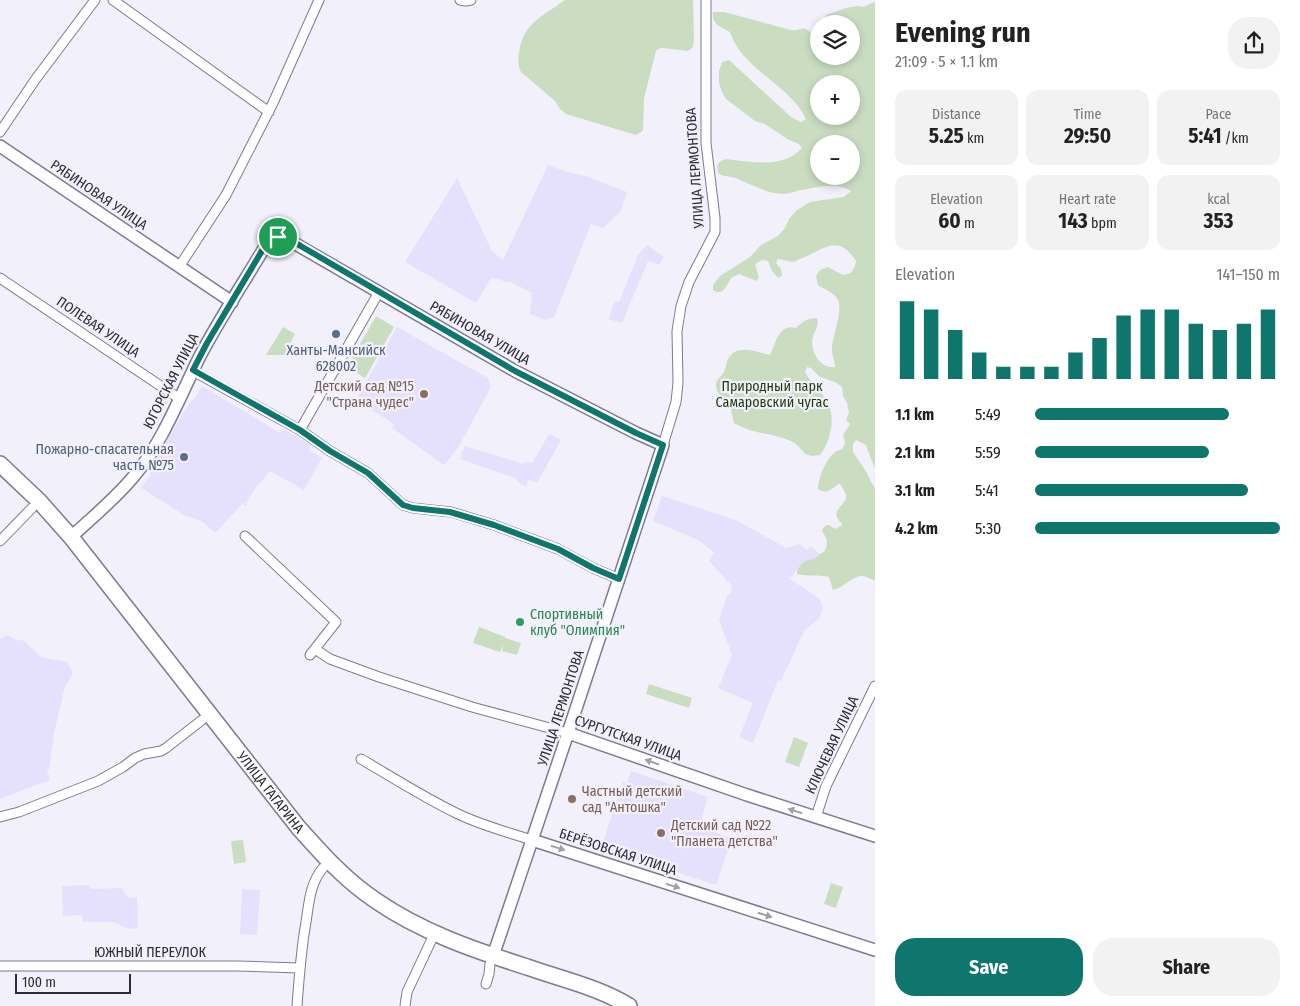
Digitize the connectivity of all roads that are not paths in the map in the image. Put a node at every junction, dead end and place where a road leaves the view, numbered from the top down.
1 (95, 0) edge
2 (113, 0) edge
3 (319, 0) edge
4 (460, 0) edge
5 (471, 0) edge
6 (706, 0) edge
7 (269, 112) junction
8 (0, 132) edge
9 (0, 146) edge
10 (287, 238) joint
11 (179, 267) junction
12 (0, 278) edge
13 (379, 292) junction
14 (232, 302) junction
15 (193, 370) junction
16 (180, 399) junction
17 (300, 430) junction
18 (663, 445) junction
19 (0, 464) edge
20 (0, 477) edge
21 (35, 504) junction
22 (245, 536) dead end
23 (68, 540) junction
24 (0, 541) edge
25 (619, 579) junction
26 (875, 686) edge
27 (206, 717) junction
28 (568, 733) junction
29 (361, 759) dead end
30 (0, 817) edge
31 (816, 817) junction
32 (875, 836) edge
33 (532, 840) junction
34 (326, 865) junction
35 (431, 941) junction
36 (875, 950) edge
37 (492, 960) junction
38 (0, 966) edge
39 (299, 968) junction
40 (486, 984) dead end
41 (297, 1006) edge
42 (405, 1006) edge
43 (612, 1006) edge
44 (630, 1006) edge

1 - 8 street
2 - 7 street
3 - 7 street
4 - 5 street
6 - 18 street, УЛИЦА ЛЕРМОНТОВА
7 - 11 street
9 - 11 street, РЯБИНОВАЯ УЛИЦА
10 - 13 street, РЯБИНОВАЯ УЛИЦА
10 - 14 street, ЮГОРСКАЯ УЛИЦА
11 - 14 street, РЯБИНОВАЯ УЛИЦА
12 - 16 street, ПОЛЕВАЯ УЛИЦА
13 - 17 street
13 - 18 street, РЯБИНОВАЯ УЛИЦА
14 - 15 street, ЮГОРСКАЯ УЛИЦА
15 - 16 street, ЮГОРСКАЯ УЛИЦА
15 - 17 street
16 - 23 street, ЮГОРСКАЯ УЛИЦА
17 - 25 street
18 - 25 street, УЛИЦА ЛЕРМОНТОВА
19 - 21 main road, УЛИЦА ГАГАРИНА
20 - 21 main road, УЛИЦА ГАГАРИНА
21 - 23 main road, УЛИЦА ГАГАРИНА
21 - 24 street
22 - 28 street, СУРГУТСКАЯ УЛИЦА
23 - 27 main road, УЛИЦА ГАГАРИНА
25 - 28 street, УЛИЦА ЛЕРМОНТОВА
26 - 31 street, КЛЮЧЕВАЯ УЛИЦА
27 - 30 street
27 - 34 main road, УЛИЦА ГАГАРИНА
31 -> 28 street, СУРГУТСКАЯ УЛИЦА
28 - 33 street, УЛИЦА ЛЕРМОНТОВА
29 - 33 street, БЕРЁЗОВСКАЯ УЛИЦА
31 - 32 street, СУРГУТСКАЯ УЛИЦА
33 -> 36 street, БЕРЁЗОВСКАЯ УЛИЦА
33 - 37 street, УЛИЦА ЛЕРМОНТОВА
34 - 35 main road, УЛИЦА ГАГАРИНА
34 - 37 main road, УЛИЦА ГАГАРИНА
34 - 39 street
35 - 37 main road, УЛИЦА ГАГАРИНА
35 - 42 street
37 - 40 street
37 - 43 main road, УЛИЦА ГАГАРИНА
37 - 44 main road, УЛИЦА ГАГАРИНА
38 - 39 street, ЮЖНЫЙ ПЕРЕУЛОК
39 - 41 street

